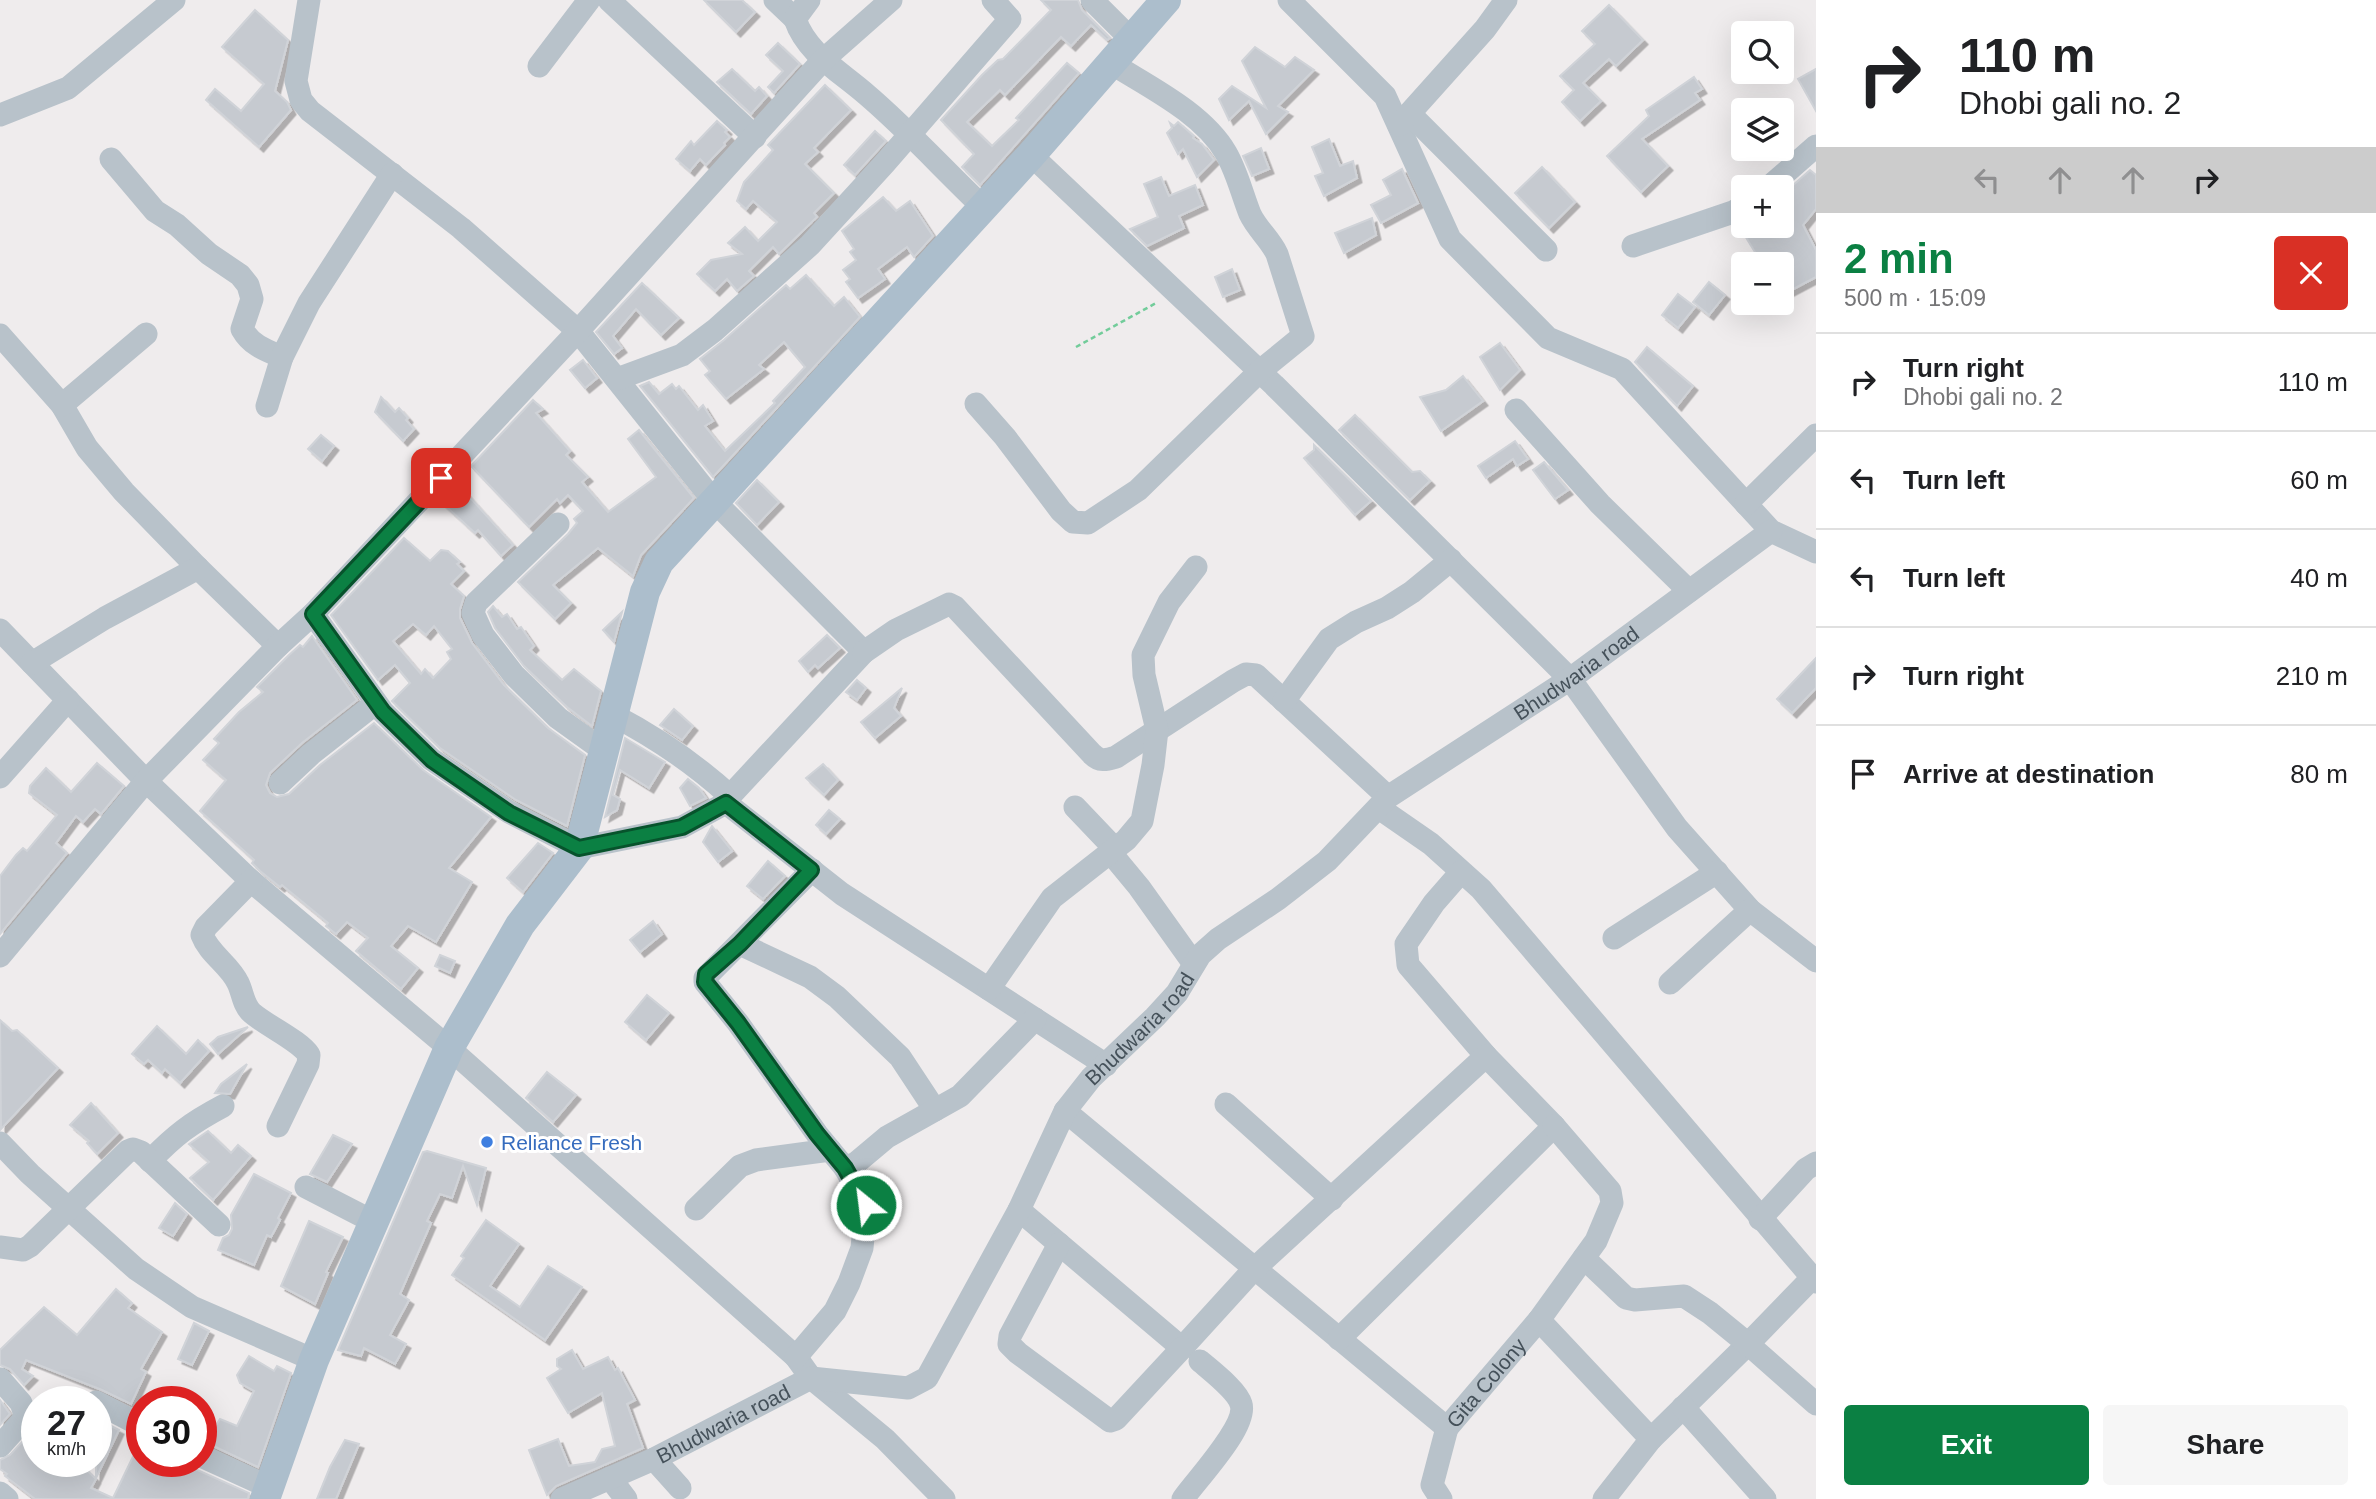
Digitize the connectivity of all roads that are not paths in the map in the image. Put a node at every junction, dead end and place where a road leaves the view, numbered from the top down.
1 (309, 0) edge
2 (589, 0) edge
3 (609, 0) edge
4 (775, 0) edge
5 (809, 0) edge
6 (891, 0) edge
7 (993, 0) edge
8 (1092, 0) edge
9 (1166, 0) edge
10 (1289, 0) edge
11 (1506, 0) edge
12 (163, 4) edge
13 (795, 19) junction
14 (1132, 40) junction
15 (823, 60) junction
16 (1111, 63) junction
17 (539, 66) dead end
18 (0, 116) edge
19 (1404, 120) junction
20 (908, 135) junction
21 (755, 137) junction
22 (1816, 146) edge
23 (1031, 155) junction
24 (111, 159) dead end
25 (392, 174) junction
26 (1783, 175) edge
27 (983, 207) junction
28 (1731, 213) edge
29 (1633, 246) dead end
30 (1546, 250) dead end
31 (578, 331) junction
32 (146, 334) dead end
33 (0, 335) edge
34 (282, 358) junction
35 (1260, 371) junction
36 (617, 379) junction
37 (976, 404) dead end
38 (62, 405) junction
39 (267, 406) dead end
40 (1516, 410) dead end
41 (1816, 435) edge
42 (713, 500) junction
43 (1746, 504) junction
44 (558, 524) dead end
45 (1771, 531) junction
46 (1816, 552) edge
47 (1451, 561) junction
48 (1196, 567) dead end
49 (198, 568) junction
50 (1689, 592) junction
51 (313, 614) junction
52 (2, 637) edge
53 (278, 646) junction
54 (864, 652) junction
55 (32, 663) junction
56 (1570, 679) junction
57 (68, 700) junction
58 (1284, 701) junction
59 (376, 703) junction
60 (613, 715) junction
61 (1157, 730) junction
62 (604, 751) junction
63 (0, 777) edge
64 (146, 781) junction
65 (280, 783) dead end
66 (728, 800) junction
67 (1383, 802) junction
68 (1075, 807) dead end
69 (579, 848) junction
70 (1112, 851) junction
71 (811, 870) junction
72 (1461, 872) junction
73 (1717, 872) junction
74 (251, 881) junction
75 (1750, 910) junction
76 (1614, 938) dead end
77 (740, 944) junction
78 (0, 956) edge
79 (1816, 961) edge
80 (1194, 964) junction
81 (1670, 983) dead end
82 (989, 989) junction
83 (1035, 1019) junction
84 (449, 1048) junction
85 (1486, 1056) junction
86 (1106, 1065) junction
87 (1226, 1104) dead end
88 (223, 1106) dead end
89 (935, 1110) junction
90 (1065, 1111) junction
91 (278, 1126) dead end
92 (1554, 1126) junction
93 (0, 1143) edge
94 (830, 1150) junction
95 (150, 1161) junction
96 (1816, 1163) edge
97 (845, 1168) junction
98 (306, 1187) dead end
99 (1332, 1199) junction
100 (69, 1209) junction
101 (696, 1209) dead end
102 (1020, 1210) junction
103 (1760, 1219) junction
104 (374, 1222) junction
105 (219, 1225) dead end
106 (1059, 1244) junction
107 (0, 1247) edge
108 (1584, 1258) junction
109 (1254, 1269) junction
110 (1814, 1280) edge
111 (1539, 1320) junction
112 (1339, 1339) junction
113 (1748, 1345) junction
114 (1191, 1354) junction
115 (796, 1357) junction
116 (314, 1360) junction
117 (811, 1378) junction
118 (0, 1379) edge
119 (1816, 1404) edge
120 (1683, 1407) junction
121 (1447, 1428) junction
122 (1651, 1438) junction
123 (0, 1446) edge
124 (654, 1459) junction
125 (217, 1465) edge
126 (610, 1478) junction
127 (680, 1488) dead end
128 (0, 1493) edge
129 (267, 1493) edge
130 (7, 1499) edge
131 (562, 1499) edge
132 (626, 1499) edge
133 (944, 1499) edge
134 (1183, 1499) edge
135 (1441, 1499) edge
136 (1604, 1499) edge
137 (1765, 1499) edge

1 - 25 street
2 - 17 street
3 - 21 street
4 - 13 street
5 - 13 street
6 - 15 street
7 - 20 street
8 - 14 street
9 - 14 main road
10 - 19 street
11 - 19 street
12 - 18 street
13 - 15 street
14 - 16 main road
15 - 20 street
15 - 21 street
16 - 23 main road
16 - 35 street
19 - 30 street
19 - 43 street
20 - 27 street
20 - 36 street
21 - 31 street
22 - 26 street
23 - 27 main road
23 - 35 street
24 - 34 street
25 - 31 street
25 - 34 street
27 - 42 main road
28 - 29 street
31 - 36 street
31 - 51 street
32 - 38 street
33 - 38 street
34 - 39 street
35 - 37 street
35 - 47 street
36 - 42 street
38 - 49 street
40 - 50 street
41 - 43 street
42 - 54 street
42 - 60 main road
43 - 45 street
44 - 62 street
45 - 46 street
45 - 50 street, Bhudwaria road
47 - 56 street
47 - 58 street
48 - 61 street
49 - 53 street
49 - 55 street
50 - 56 street, Bhudwaria road
51 - 53 street
51 - 59 street
52 - 55 street
53 - 64 street
54 - 61 street
54 - 66 street
55 - 57 street
56 - 67 street, Bhudwaria road
56 - 73 street
57 - 63 street
57 - 64 street
58 - 61 street
58 - 67 street
59 - 65 street
59 - 69 street
60 - 62 main road
60 - 66 street
61 - 70 street
62 - 69 main road
64 - 74 street
64 - 78 street
66 - 69 street
66 - 71 street
67 - 72 street
67 - 80 street, Bhudwaria road
68 - 70 street
69 - 84 main road
70 - 80 street
70 - 82 street
71 - 77 street
71 - 82 street
72 - 85 street
72 - 103 street
73 - 75 street
73 - 76 street
74 - 84 street
74 - 91 street
75 - 79 street
75 - 81 street
77 - 89 street
77 - 94 street
80 - 86 street, Bhudwaria road
82 - 83 street
83 - 86 street
83 - 89 street
84 - 104 main road
84 - 115 street
85 - 92 street
85 - 99 street
86 - 90 street, Bhudwaria road
87 - 99 street
88 - 95 street
89 - 97 street
90 - 102 street, Bhudwaria road
90 - 109 street, Gita Colony
92 - 108 street
92 - 112 street
93 - 100 street
94 - 97 street
94 - 101 street
95 - 100 street
95 - 105 street
96 - 103 street
97 - 115 street
98 - 104 street
99 - 109 street
100 - 107 street
100 - 116 street
102 - 106 street
102 - 117 street, Bhudwaria road
103 - 110 street
104 - 116 main road
106 - 114 street
106 - 114 street
108 - 111 street
108 - 113 street
109 - 112 street, Gita Colony
109 - 114 street
110 - 113 street
111 - 121 street, Gita Colony
111 - 122 street, Gita Colony
112 - 121 street, Gita Colony
113 - 119 street
113 - 120 street
114 - 134 street
115 - 117 street
116 - 129 main road
117 - 124 street, Bhudwaria road
117 - 133 street
118 - 123 street
120 - 122 street
120 - 137 street
121 - 135 street
122 - 136 street
124 - 126 street, Bhudwaria road
124 - 127 street
125 - 129 street
126 - 131 street, Bhudwaria road
126 - 132 street
128 - 130 street

